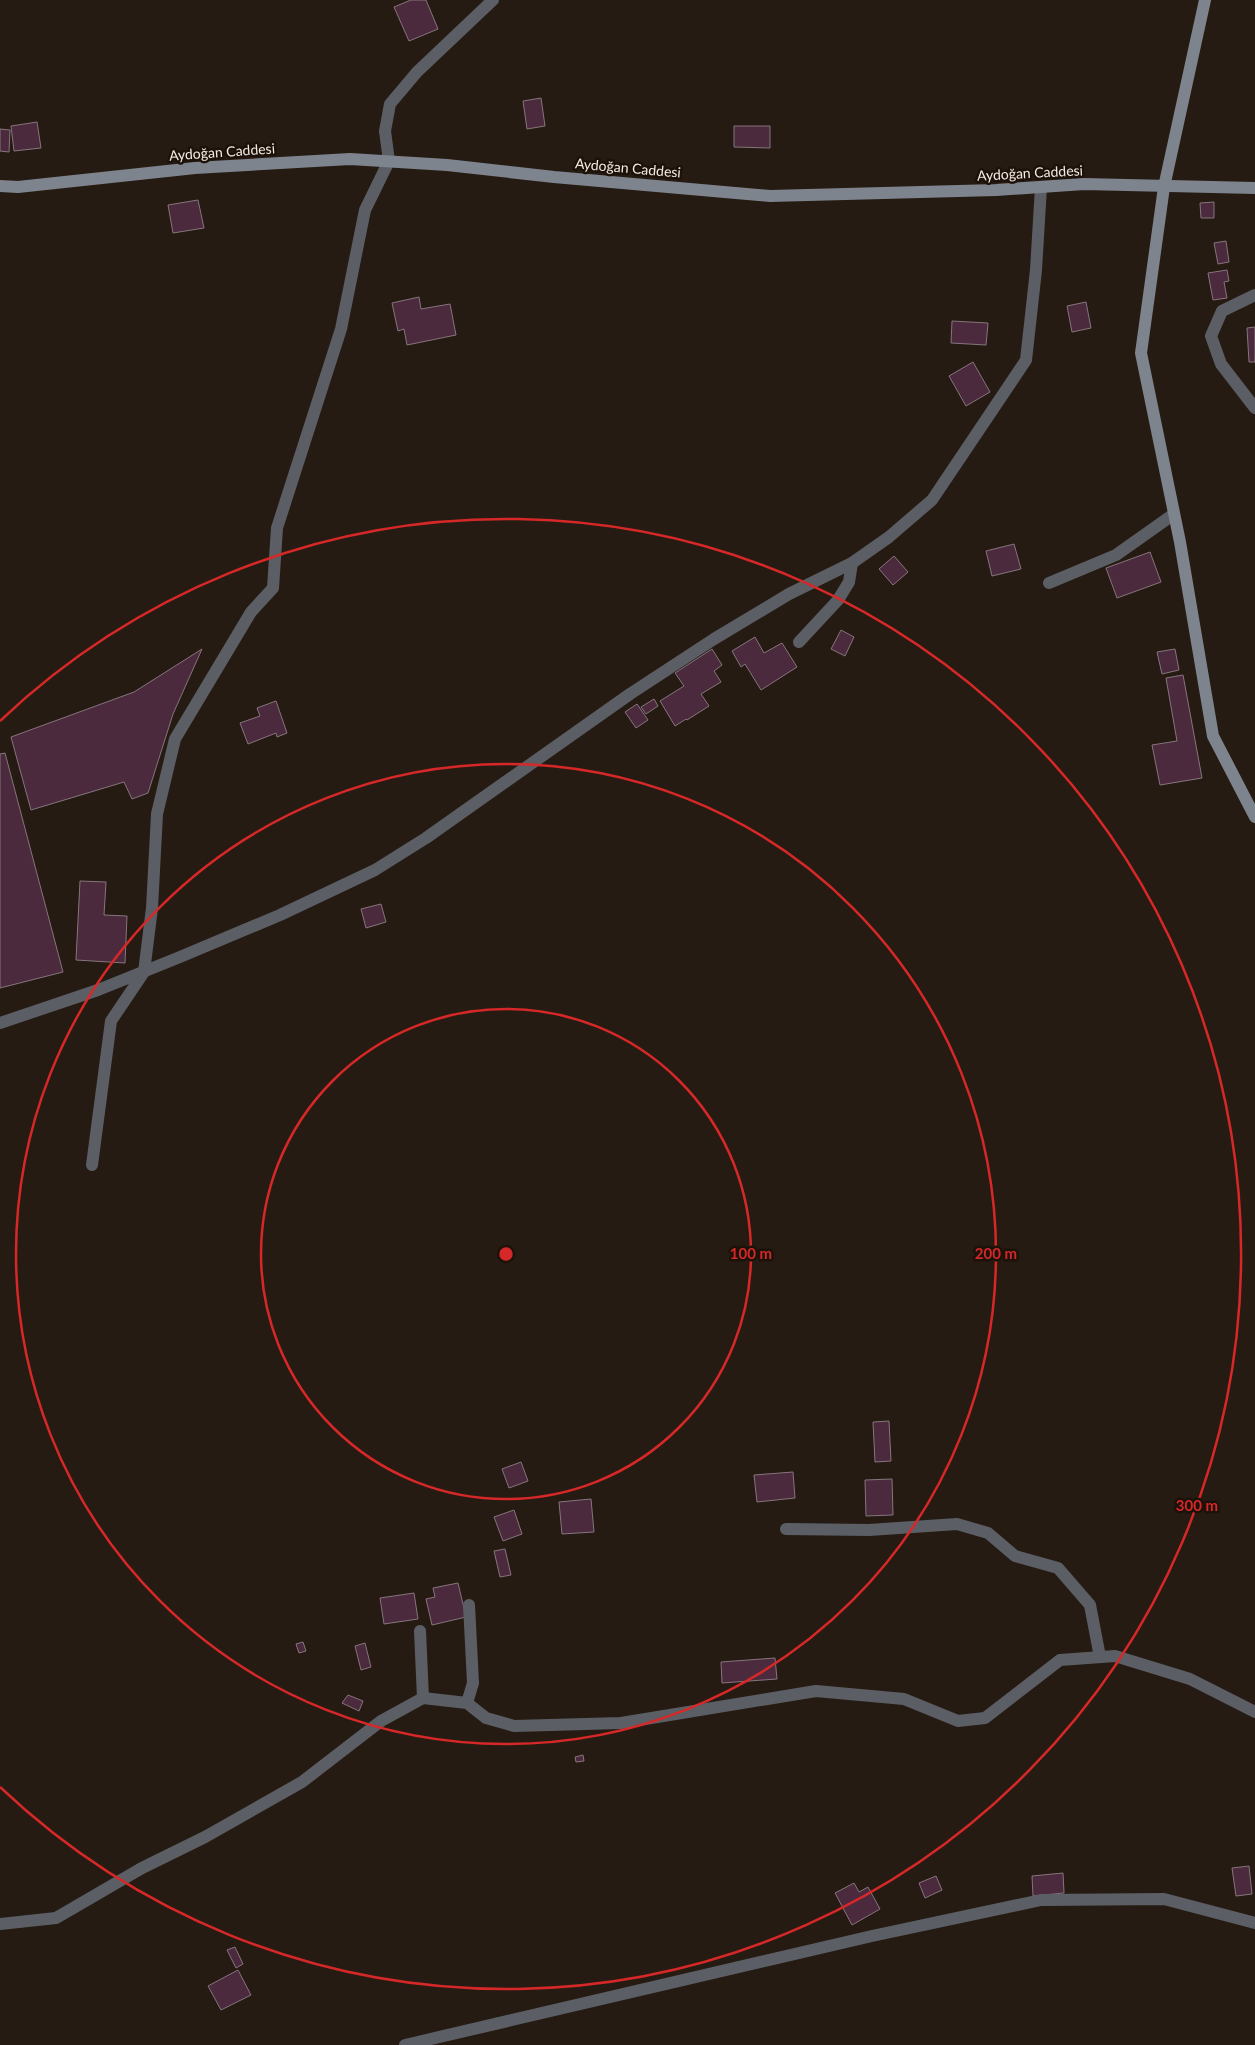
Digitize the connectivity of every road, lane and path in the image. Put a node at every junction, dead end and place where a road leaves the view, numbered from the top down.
1 (493, 0) edge
2 (1205, 0) edge
3 (389, 161) junction
4 (0, 186) edge
5 (1041, 187) junction
6 (1164, 187) junction
7 (1255, 188) edge
8 (1255, 295) edge
9 (1255, 408) edge
10 (1174, 514) junction
11 (852, 563) junction
12 (1049, 583) dead end
13 (799, 642) dead end
14 (1255, 817) edge
15 (144, 972) junction
16 (0, 1023) edge
17 (92, 1165) dead end
18 (786, 1529) dead end
19 (469, 1605) dead end
20 (420, 1631) dead end
21 (1100, 1657) junction
22 (422, 1698) junction
23 (467, 1703) junction
24 (1255, 1712) edge
25 (1255, 1922) edge
26 (0, 1924) edge
27 (405, 2045) edge

1 - 3 street
2 - 6 street
3 - 4 street, Aydoğan Caddesi
3 - 5 street, Aydoğan Caddesi
3 - 15 street
5 - 6 street, Aydoğan Caddesi
5 - 11 street
6 - 7 street, Aydoğan Caddesi
6 - 10 street
8 - 9 street
10 - 12 street
10 - 14 street
11 - 13 street
11 - 15 street
15 - 16 street
15 - 17 street
18 - 21 street
19 - 23 street
20 - 22 street
21 - 23 street
21 - 24 street
22 - 23 street
22 - 26 street
25 - 27 street

